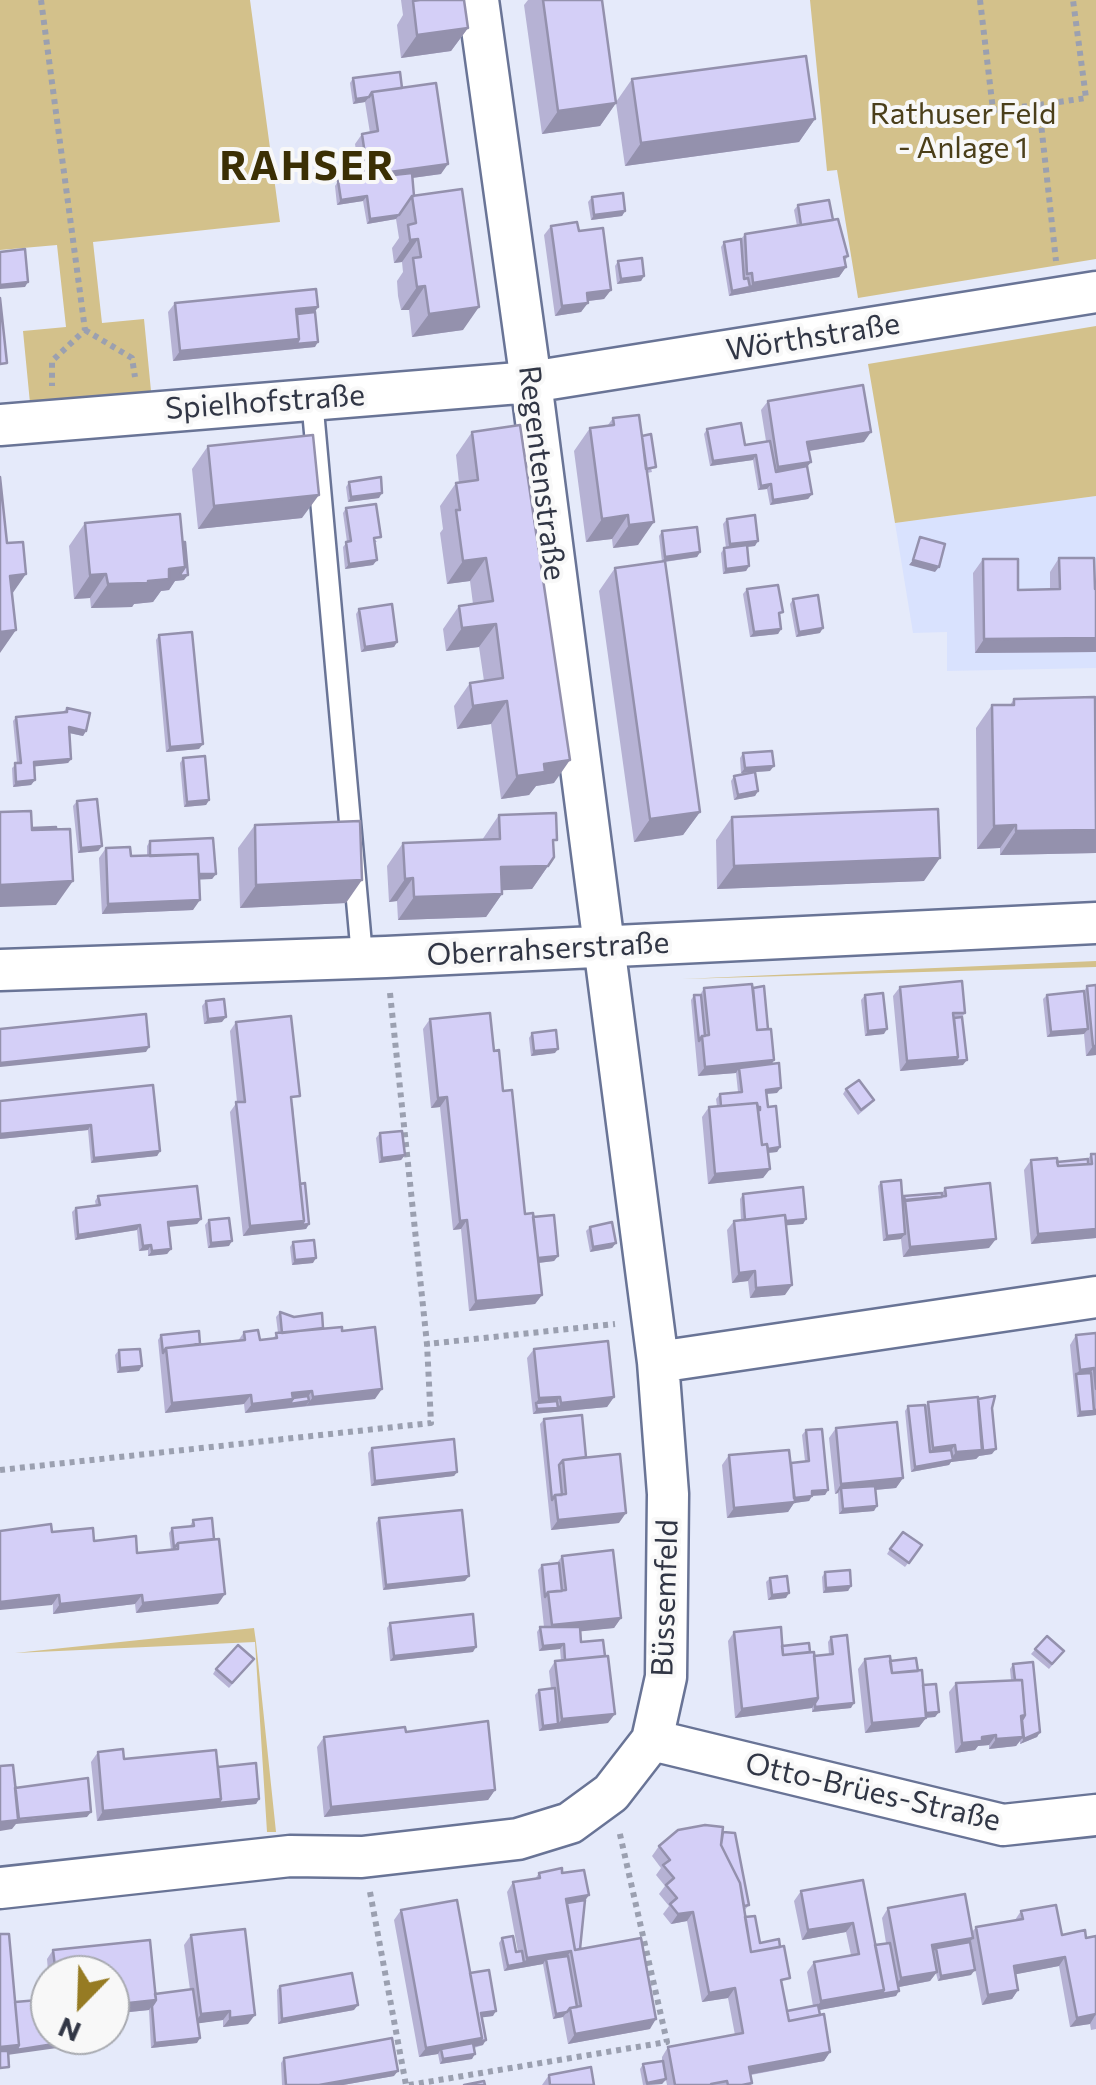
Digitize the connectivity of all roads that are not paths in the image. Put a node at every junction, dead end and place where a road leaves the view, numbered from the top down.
1 (478, 0) edge
2 (1078, 295) edge
3 (531, 382) junction
4 (312, 398) junction
5 (0, 425) edge
6 (1096, 923) edge
7 (604, 946) junction
8 (374, 956) junction
9 (0, 970) edge
10 (1096, 1298) edge
11 (658, 1362) junction
12 (652, 1740) junction
13 (1096, 1815) edge
14 (0, 1888) edge

1 - 3 street, Regentenstraße
2 - 3 street, Wörthstraße
3 - 4 street, Spielhofstraße
3 - 7 street, Regentenstraße
4 - 5 street, Spielhofstraße
4 - 8 lane
6 - 7 street, Oberrahserstraße
7 - 8 street, Oberrahserstraße
7 - 11 street, Büssemfeld
8 - 9 street, Oberrahserstraße
10 - 11 street
11 - 12 street, Büssemfeld
12 - 13 street, Otto-Brües-Straße
12 - 14 street, Büssemfeld

